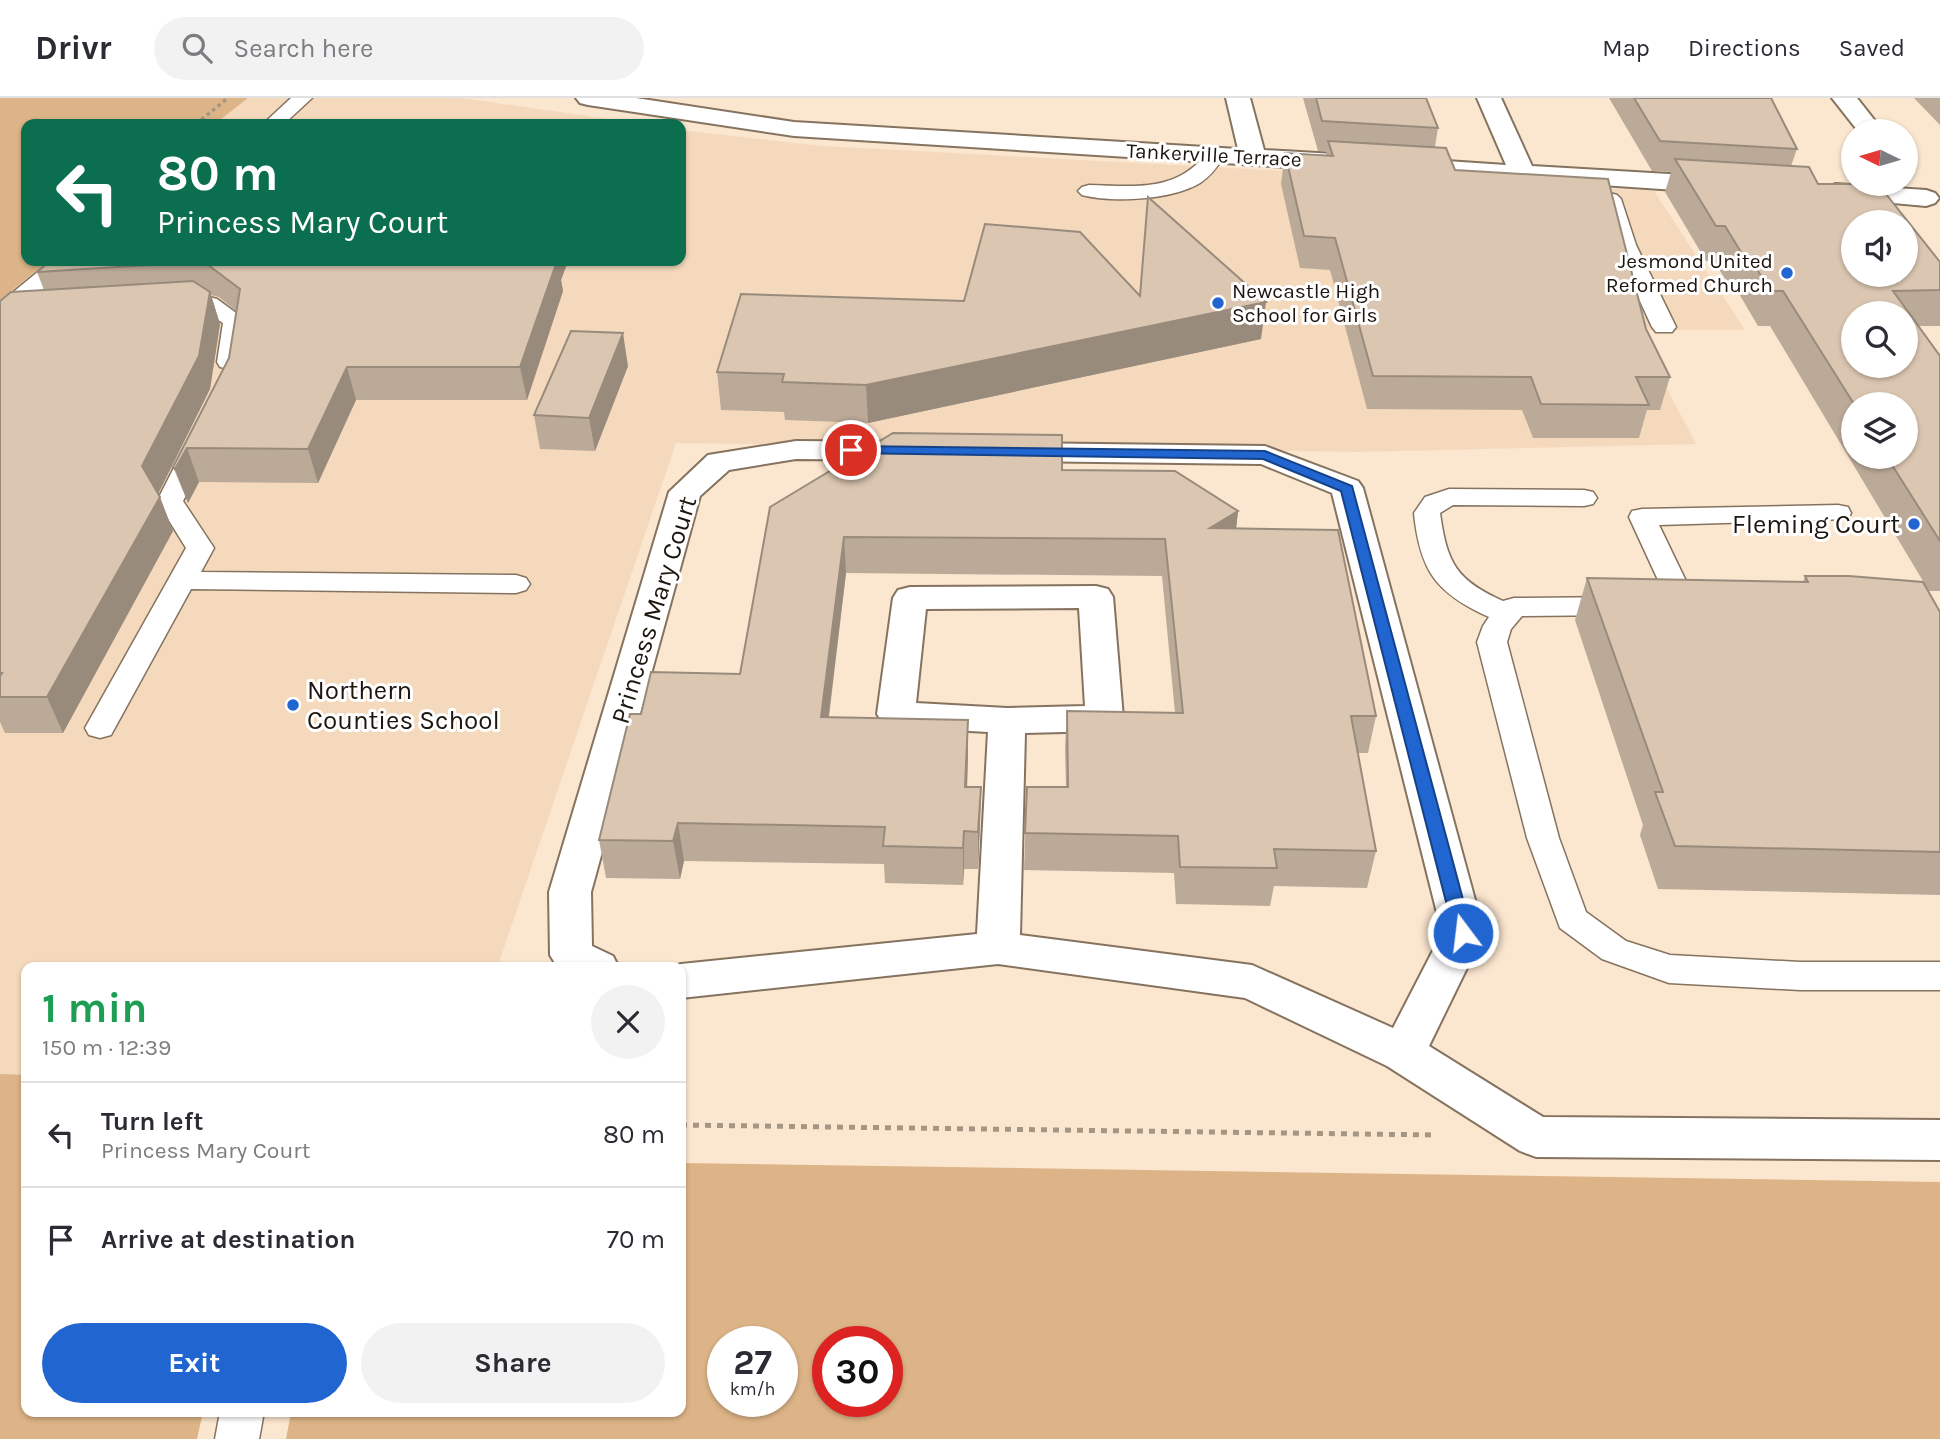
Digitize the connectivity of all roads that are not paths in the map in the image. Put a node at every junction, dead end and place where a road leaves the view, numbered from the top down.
1 (302, 98) edge
2 (588, 98) edge
3 (1238, 98) edge
4 (1489, 98) edge
5 (1844, 98) edge
6 (279, 119) edge
7 (1861, 119) edge
8 (1214, 155) junction
9 (1253, 157) junction
10 (1522, 173) junction
11 (1604, 178) junction
12 (1738, 186) edge
13 (1918, 188) edge
14 (1089, 191) dead end
15 (1818, 191) edge
16 (1933, 206) edge
17 (58, 266) edge
18 (153, 307) edge
19 (42, 314) edge
20 (0, 316) edge
21 (1664, 327) dead end
22 (225, 390) edge
23 (207, 427) edge
24 (1584, 498) dead end
25 (1838, 513) dead end
26 (183, 580) junction
27 (516, 584) dead end
28 (1508, 614) junction
29 (1007, 721) junction
30 (100, 728) dead end
31 (998, 948) junction
32 (586, 962) edge
33 (1940, 976) edge
34 (686, 980) edge
35 (1403, 1053) junction
36 (1940, 1140) edge
37 (241, 1417) edge
38 (237, 1439) edge

1 - 6 lane
2 - 8 street, Tankerville Terrace
3 - 9 street
4 - 10 street
5 - 7 street
8 - 9 street, Tankerville Terrace
8 - 14 lane
9 - 10 street, Tankerville Terrace
10 - 11 street, Tankerville Terrace
11 - 12 street, Tankerville Terrace
11 - 21 lane
13 - 16 street
15 - 16 street
17 - 20 lane
18 - 22 lane
19 - 20 lane
23 - 26 lane
24 - 28 lane
25 - 28 lane
26 - 27 lane
26 - 30 lane
28 - 33 lane
29 - 29 street
29 - 31 street
31 - 34 street
31 - 35 street
32 - 35 street, Princess Mary Court
35 - 36 street
37 - 38 lane

